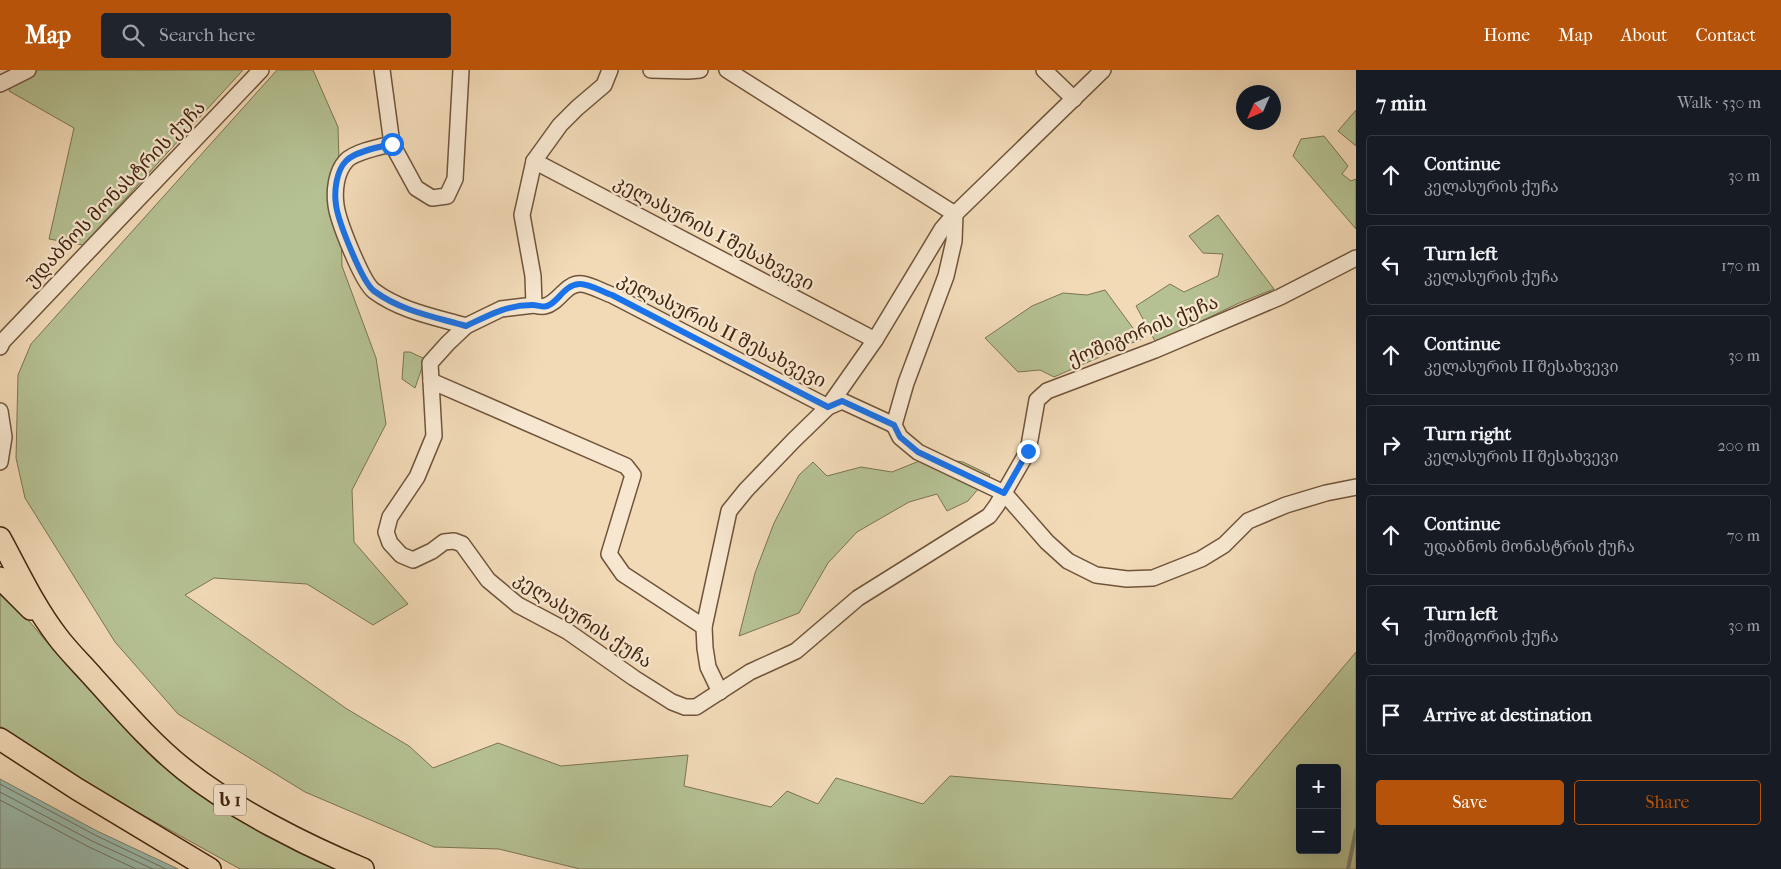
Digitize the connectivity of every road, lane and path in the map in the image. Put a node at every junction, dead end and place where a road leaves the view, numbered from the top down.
1 (28, 70) edge
2 (261, 70) edge
3 (382, 70) edge
4 (461, 70) edge
5 (610, 70) edge
6 (651, 70) edge
7 (692, 70) edge
8 (727, 70) edge
9 (1044, 70) edge
10 (1103, 70) edge
11 (0, 84) edge
12 (1074, 99) junction
13 (392, 144) junction
14 (534, 161) junction
15 (955, 214) junction
16 (1356, 258) edge
17 (534, 305) junction
18 (466, 326) junction
19 (875, 340) junction
20 (0, 347) edge
21 (431, 381) junction
22 (828, 407) junction
23 (0, 411) edge
24 (894, 425) junction
25 (0, 462) edge
26 (1356, 487) edge
27 (1004, 493) junction
28 (0, 538) edge
29 (0, 578) edge
30 (704, 626) junction
31 (57, 636) junction
32 (720, 692) junction
33 (696, 707) joint
34 (0, 739) edge
35 (202, 865) edge
36 (363, 869) edge

1 - 11 street
2 - 20 street, უდაბნოს მონასტრის ქუჩა
3 - 13 street
4 - 13 street
5 - 14 street
6 - 7 street
8 - 15 street
9 - 12 street
10 - 12 street
12 - 15 street
13 - 18 street
14 - 17 street
14 - 19 street, კელასურის I შესახვევი
15 - 19 street
15 - 24 street
16 - 27 street, ქოშიგორის ქუჩა
17 - 18 street, კელასურის ქუჩა
17 - 22 street, კელასურის II შესახვევი
18 - 21 street, კელასურის ქუჩა
19 - 22 street
21 - 30 street
21 - 33 street, კელასურის ქუჩა
22 - 24 street, კელასურის II შესახვევი
22 - 30 street
23 - 25 street
24 - 27 street
26 - 27 street
27 - 32 street, ქოშიგორის ქუჩა
28 - 31 highway, ს 1
29 - 31 highway
30 - 32 street
31 - 36 highway, ს 1
32 - 33 street, ქოშიგორის ქუჩა
34 - 35 highway

